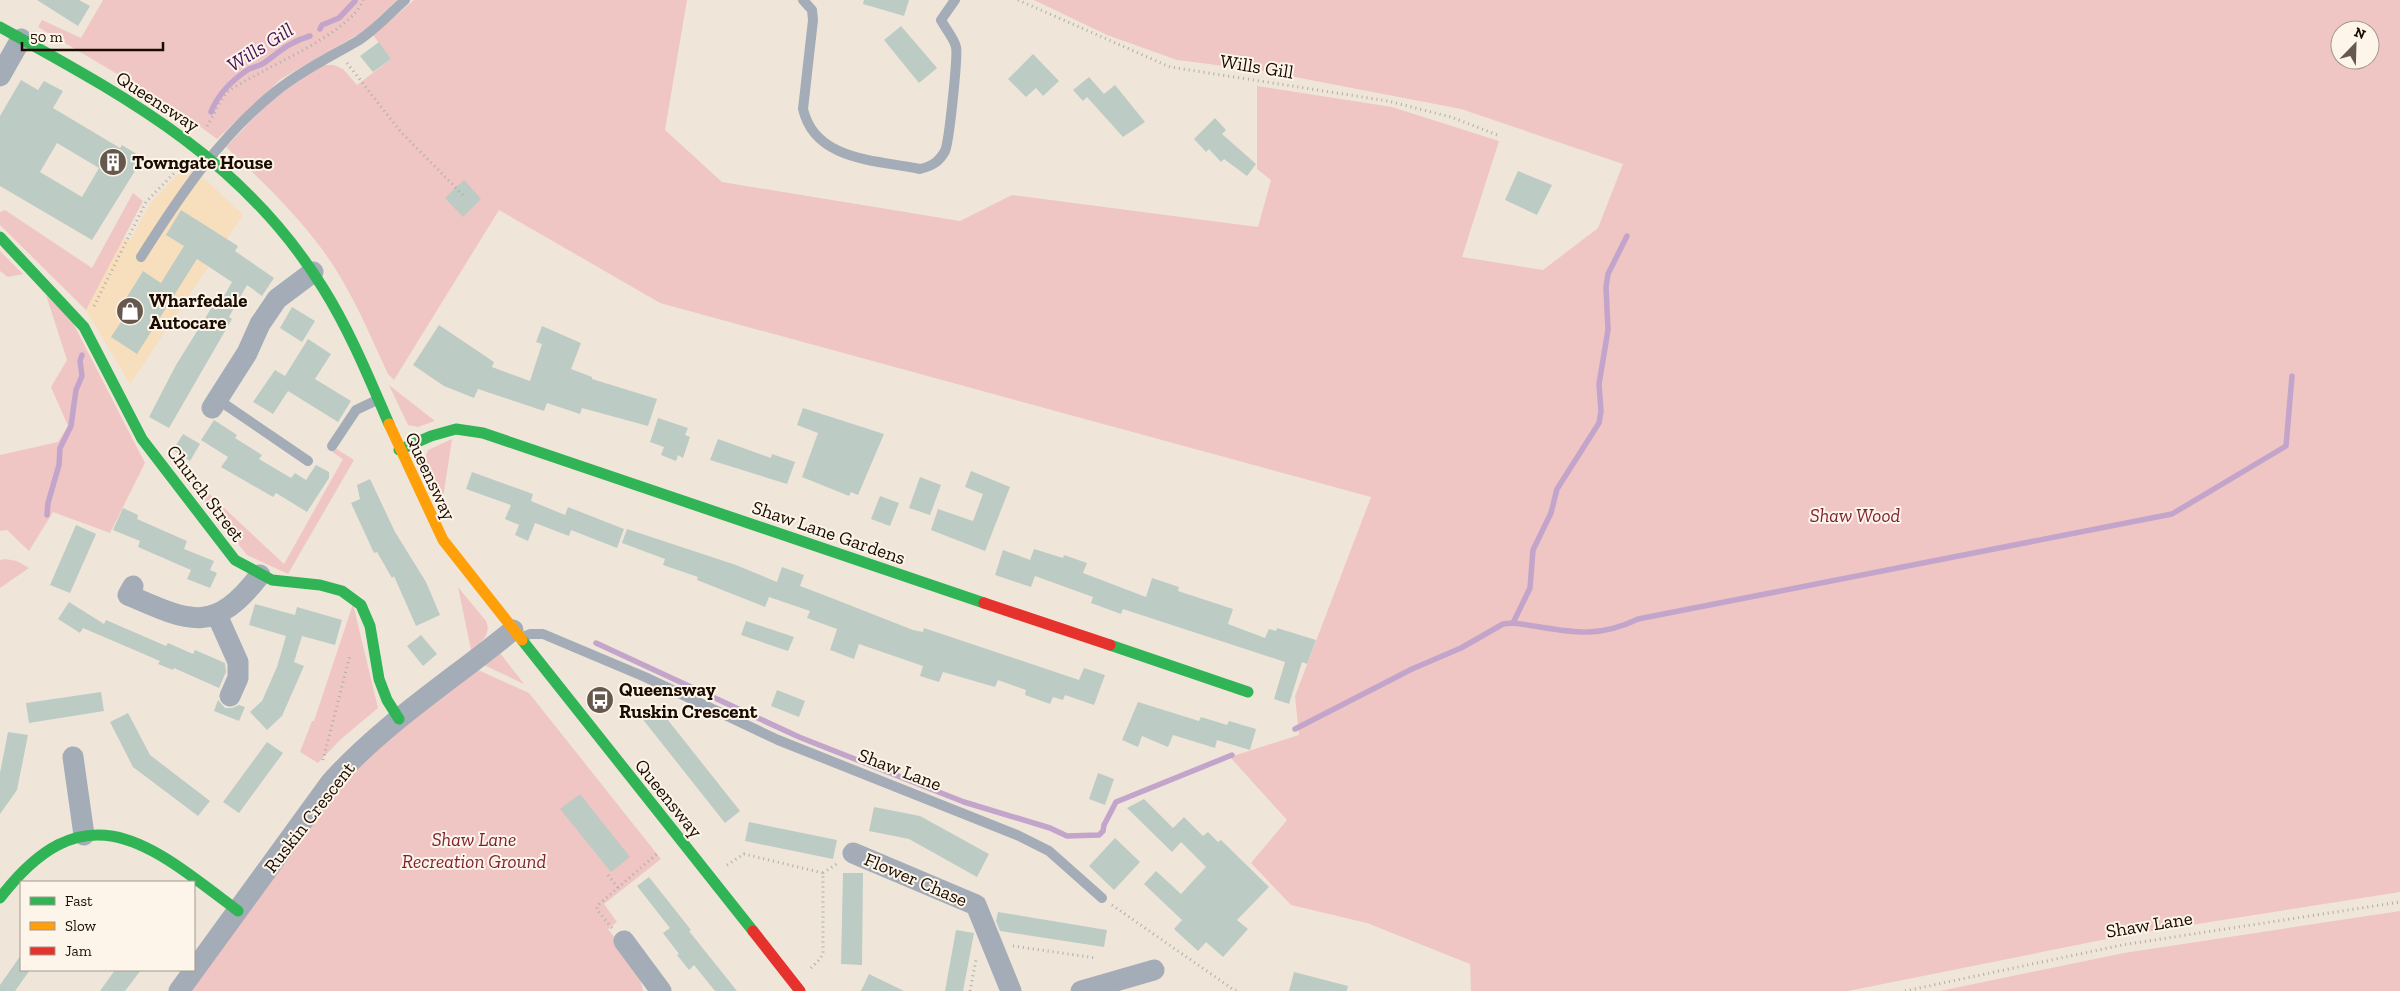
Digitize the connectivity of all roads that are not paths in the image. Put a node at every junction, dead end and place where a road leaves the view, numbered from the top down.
1 (405, 0) edge
2 (803, 0) edge
3 (955, 0) edge
4 (0, 27) edge
5 (21, 39) junction
6 (0, 76) edge
7 (210, 157) junction
8 (0, 237) edge
9 (141, 257) dead end
10 (313, 272) junction
11 (377, 400) junction
12 (215, 404) joint
13 (332, 446) dead end
14 (399, 450) junction
15 (308, 461) dead end
16 (260, 575) junction
17 (132, 586) dead end
18 (217, 615) junction
19 (517, 635) junction
20 (1248, 692) dead end
21 (230, 696) dead end
22 (399, 719) junction
23 (73, 757) dead end
24 (84, 835) junction
25 (853, 852) dead end
26 (0, 898) edge
27 (1102, 898) road end
28 (238, 911) junction
29 (624, 941) road end
30 (195, 969) edge
31 (1154, 970) dead end
32 (194, 971) edge
33 (797, 987) edge
34 (179, 991) edge
35 (659, 991) edge
36 (1011, 991) edge
37 (1081, 991) edge

1 - 7 lane
2 - 3 lane
4 - 5 street, Queensway
5 - 6 street
5 - 7 street, Queensway
7 - 9 lane
7 - 10 street, Queensway
8 - 16 street, Church Street
10 - 11 street, Queensway
10 - 12 street
11 - 13 lane
11 - 14 street, Queensway
12 - 15 lane
14 - 19 street, Queensway
14 - 20 street, Shaw Lane Gardens
16 - 18 street
16 - 22 street, Church Street
17 - 18 street
18 - 21 street
19 - 22 street, Ruskin Crescent
19 - 27 lane, Shaw Lane
19 - 33 street, Queensway
22 - 28 street, Ruskin Crescent
23 - 24 street
24 - 26 street
24 - 28 street
25 - 36 street, Flower Chase
28 - 30 street, Ruskin Crescent
29 - 35 street
31 - 37 street
32 - 34 street, Ruskin Crescent

